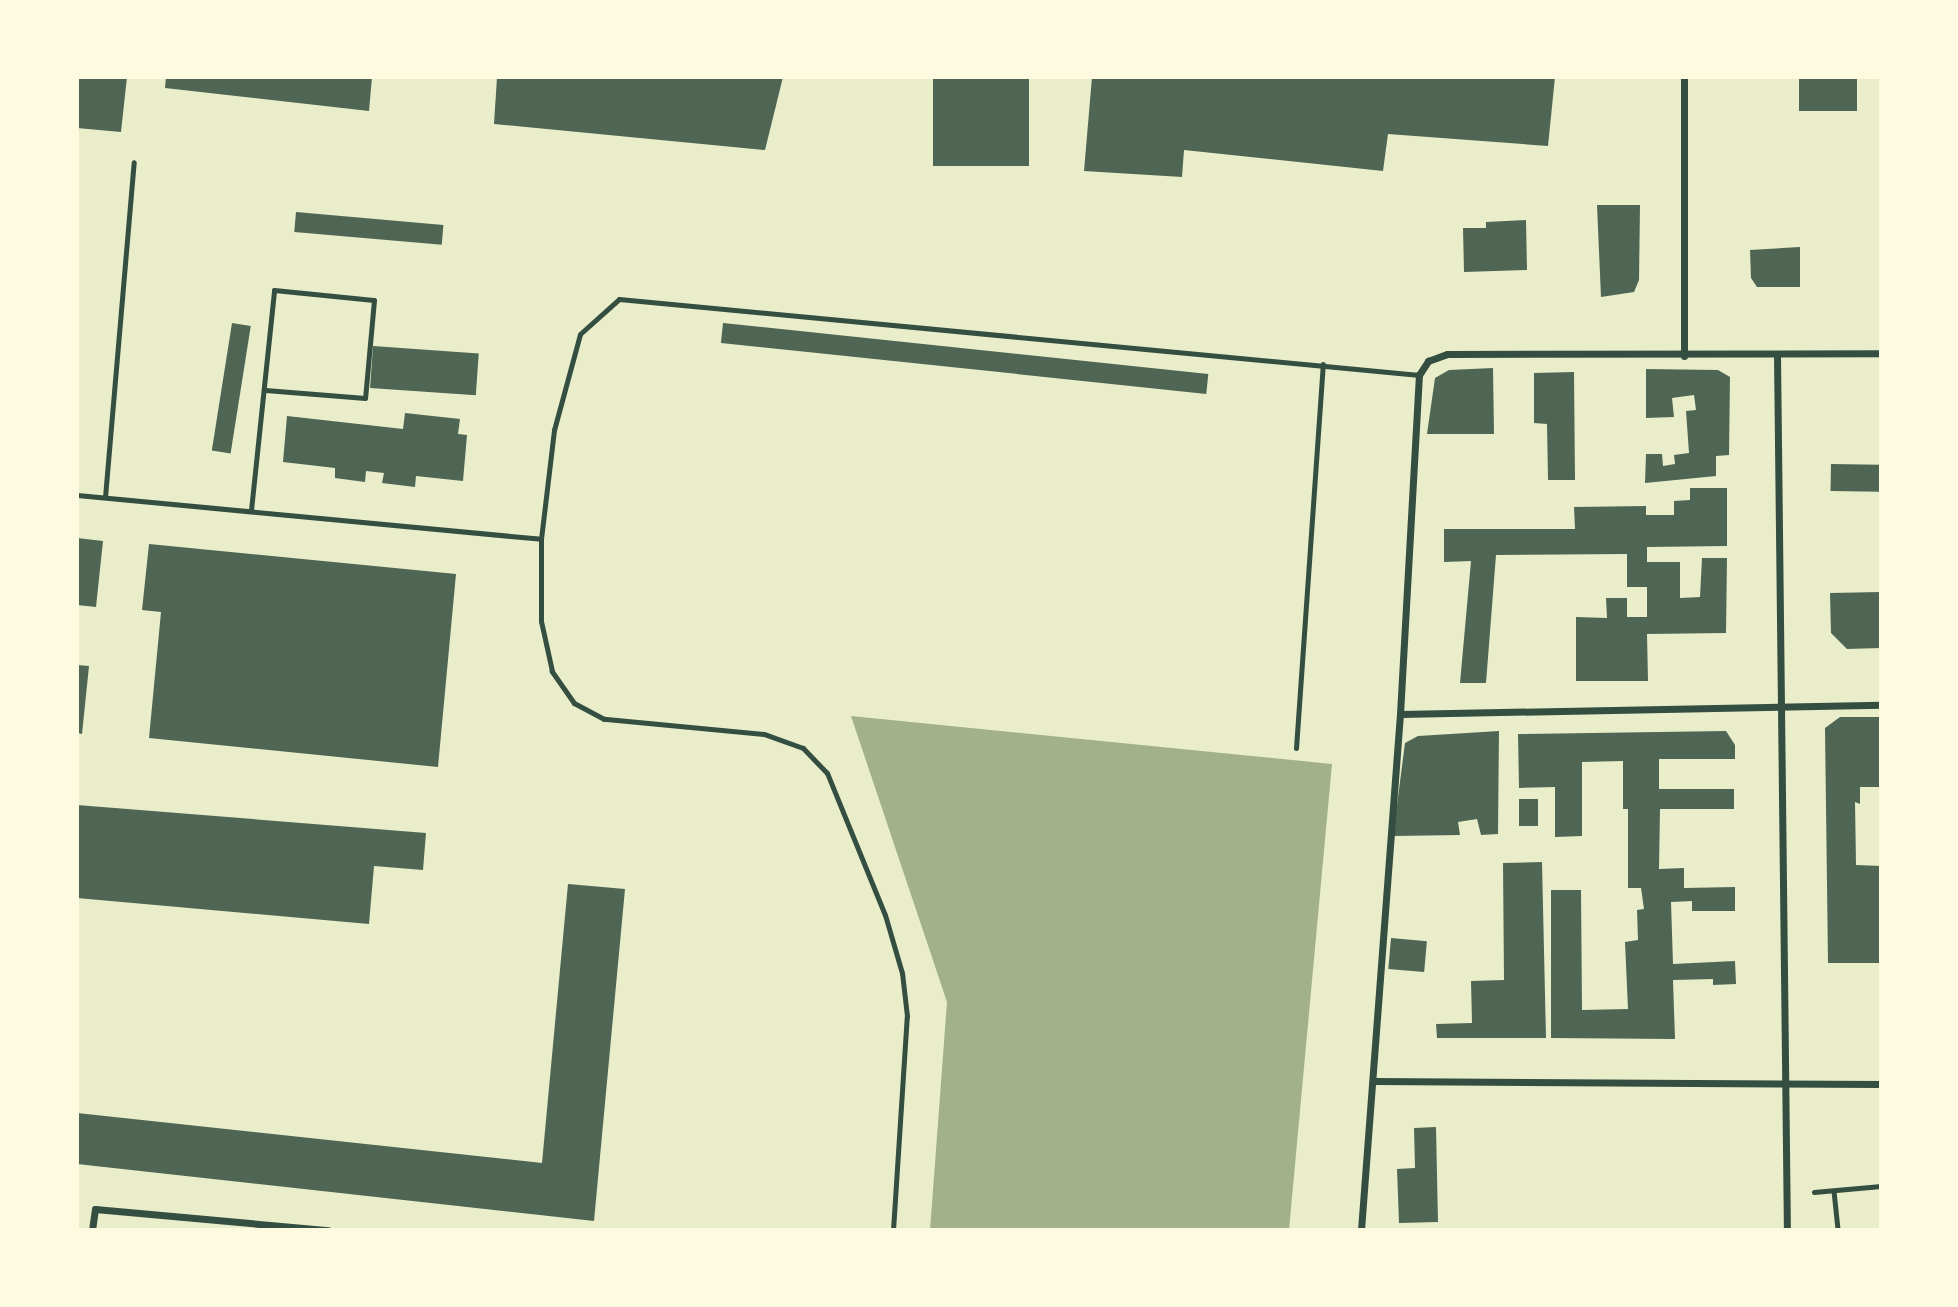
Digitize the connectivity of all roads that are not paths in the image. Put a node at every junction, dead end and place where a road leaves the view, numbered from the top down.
1 (1684, 77) edge
2 (134, 162) dead end
3 (1881, 353) edge
4 (1777, 355) junction
5 (1684, 356) junction
6 (1323, 363) junction
7 (1419, 375) junction
8 (265, 390) junction
9 (77, 495) edge
10 (105, 497) junction
11 (251, 510) junction
12 (541, 539) junction
13 (1781, 705) junction
14 (1881, 705) edge
15 (1400, 714) junction
16 (1296, 748) dead end
17 (1373, 1081) junction
18 (1785, 1084) junction
19 (1881, 1084) edge
20 (92, 1230) edge
21 (328, 1230) edge
22 (893, 1230) edge
23 (1360, 1230) edge
24 (1787, 1230) edge

1 - 5 street
2 - 10 lane
3 - 4 street
4 - 5 street
4 - 13 street
5 - 7 street
6 - 7 lane
6 - 12 lane
6 - 16 lane
7 - 15 street
8 - 8 lane
8 - 11 lane
9 - 10 lane
10 - 11 lane
11 - 12 lane
12 - 22 lane
13 - 14 street
13 - 15 street
13 - 18 street
15 - 17 street
17 - 18 street
17 - 23 street
18 - 19 street
18 - 24 street
20 - 21 street

